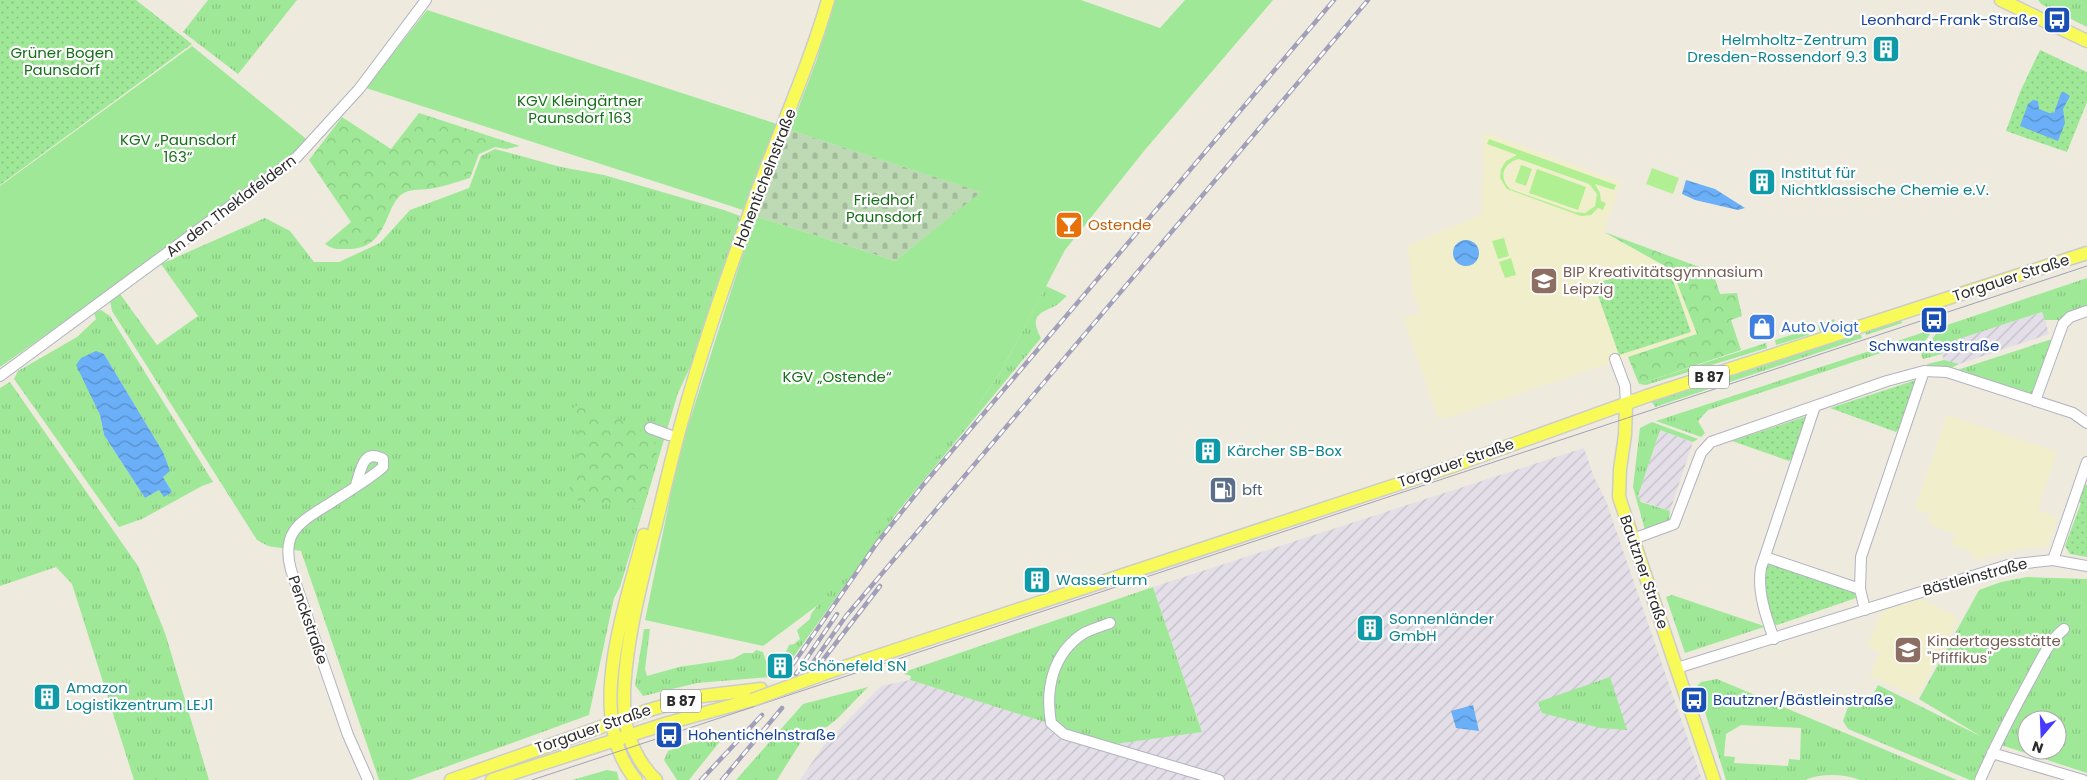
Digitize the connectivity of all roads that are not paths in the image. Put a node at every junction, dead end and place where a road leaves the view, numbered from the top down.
1 (426, 0) edge
2 (828, 0) edge
3 (2001, 0) edge
4 (2023, 4) edge
5 (2087, 41) edge
6 (2087, 253) edge
7 (2087, 311) edge
8 (702, 355) junction
9 (1616, 359) dead end
10 (1924, 371) junction
11 (0, 376) edge
12 (2035, 401) junction
13 (1626, 404) junction
14 (1815, 406) junction
15 (2087, 423) edge
16 (650, 428) dead end
17 (669, 435) junction
18 (2087, 462) edge
19 (356, 485) dead end
20 (1633, 539) junction
21 (1764, 557) junction
22 (2053, 560) junction
23 (2087, 566) edge
24 (1860, 589) junction
25 (1865, 610) junction
26 (1110, 622) dead end
27 (2064, 629) dead end
28 (1774, 639) junction
29 (1677, 668) junction
30 (828, 673) junction
31 (625, 718) junction
32 (610, 722) junction
33 (629, 735) junction
34 (615, 740) junction
35 (1992, 753) junction
36 (368, 780) edge
37 (451, 780) edge
38 (492, 780) edge
39 (636, 780) edge
40 (656, 780) edge
41 (1219, 780) edge
42 (1714, 780) edge
43 (1980, 780) edge
44 (2083, 780) edge

1 - 11 street, An den Theklafeldern
2 - 8 main road, Hohentichelnstraße
3 - 4 main road
4 - 5 main road
6 - 13 main road, Torgauer Straße / B 87
7 - 12 street
8 - 17 main road, Hohentichelnstraße
8 - 31 main road, Hohentichelnstraße
9 - 13 street, Bautzner Straße
10 - 12 street
10 - 14 street
10 - 24 street
12 - 15 street
13 - 20 main road, Bautzner Straße
13 - 30 main road, Torgauer Straße / B 87
14 - 20 street
14 - 21 street
16 - 17 street
17 - 32 main road, Hohentichelnstraße
18 - 22 street
19 - 36 street, Penckstraße
20 - 29 main road, Bautzner Straße
21 - 24 street
21 - 28 street
22 - 23 street, Bästleinstraße
22 - 25 street, Bästleinstraße
24 - 25 street
25 - 28 street, Bästleinstraße
26 - 41 street
27 - 35 street
28 - 29 street, Bästleinstraße
29 - 42 main road, Bautzner Straße
30 - 31 main road, Torgauer Straße / B 87, bridge
30 - 33 main road, Torgauer Straße / B 87, bridge
31 - 32 main road, Torgauer Straße / B 87
31 - 33 main road, Hohentichelnstraße
32 - 34 main road, Hohentichelnstraße
32 - 37 main road, Torgauer Straße / B 87
33 - 34 main road, Torgauer Straße / B 87
33 - 40 main road, Hohentichelnstraße
34 - 38 main road, Torgauer Straße / B 87
34 - 39 main road, Hohentichelnstraße
35 - 43 street
35 - 44 street

